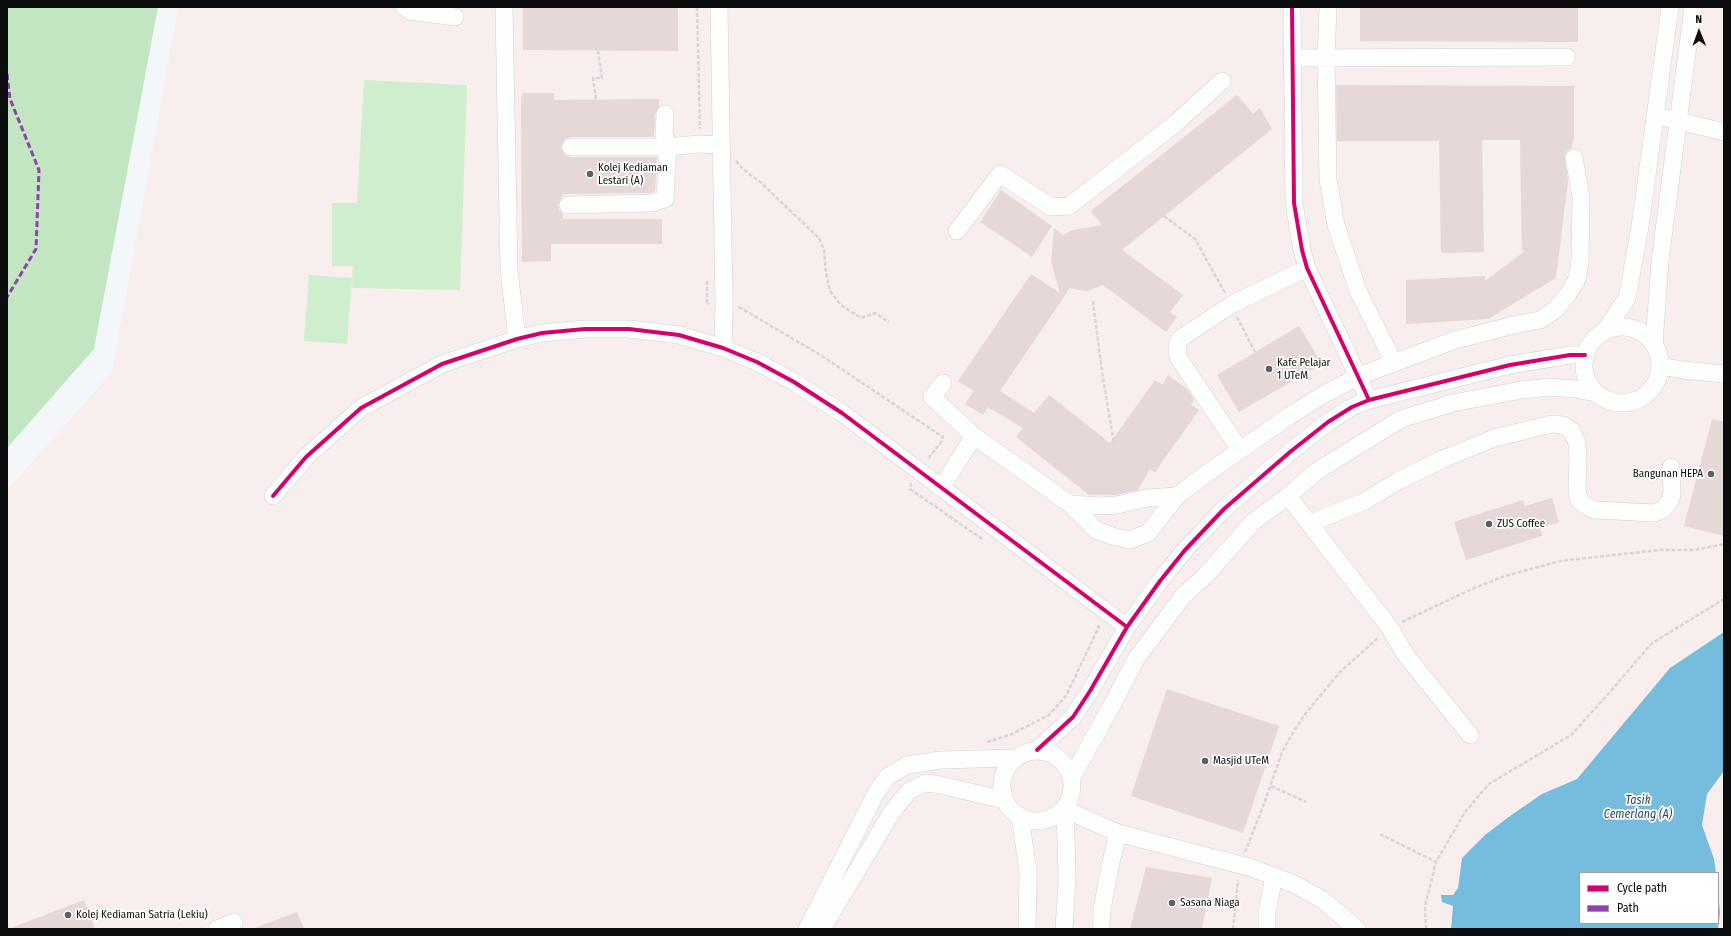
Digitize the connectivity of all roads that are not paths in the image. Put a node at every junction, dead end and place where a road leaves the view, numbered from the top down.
1 (404, 7) edge
2 (504, 7) edge
3 (720, 7) edge
4 (1292, 7) edge
5 (1328, 7) edge
6 (1670, 7) edge
7 (1693, 7) edge
8 (455, 17) dead end
9 (1567, 57) dead end
10 (1292, 58) junction
11 (1326, 59) junction
12 (1222, 81) dead end
13 (665, 114) dead end
14 (1655, 115) junction
15 (1678, 121) junction
16 (1724, 132) edge
17 (721, 145) junction
18 (571, 147) dead end
19 (668, 147) junction
20 (1574, 158) dead end
21 (568, 205) dead end
22 (957, 231) dead end
23 (1307, 268) junction
24 (1604, 332) junction
25 (517, 339) junction
26 (1654, 344) junction
27 (723, 348) junction
28 (1585, 355) junction
29 (1394, 363) junction
30 (1660, 366) junction
31 (1724, 374) edge
32 (1359, 376) junction
33 (943, 383) dead end
34 (1596, 393) junction
35 (1369, 400) junction
36 (974, 436) junction
37 (1240, 450) junction
38 (1671, 466) dead end
39 (941, 488) junction
40 (273, 496) dead end
41 (1177, 496) junction
42 (1288, 496) junction
43 (1070, 504) junction
44 (1310, 523) junction
45 (1128, 627) junction
46 (1470, 735) dead end
47 (1037, 750) junction
48 (1015, 758) junction
49 (1072, 777) junction
50 (1005, 800) junction
51 (1064, 810) junction
52 (1020, 817) junction
53 (1118, 833) junction
54 (1274, 876) junction
55 (234, 922) dead end
56 (217, 929) edge
57 (807, 929) edge
58 (822, 929) edge
59 (1027, 929) edge
60 (1064, 929) edge
61 (1101, 929) edge
62 (1267, 929) edge
63 (1357, 929) edge

1 - 8 street
2 - 25 street
3 - 17 street
4 - 10 street
5 - 11 street
6 - 14 street
7 - 15 street
9 - 11 street
10 - 11 street
10 - 23 street
11 - 29 street
12 - 22 street
13 - 19 street
14 - 15 street
14 - 24 street
15 - 16 street
15 - 26 street
17 - 19 street
17 - 27 street
18 - 19 street
19 - 21 street
20 - 29 street
23 - 32 street
23 - 37 street
24 - 26 street
24 - 28 street
25 - 27 street
25 - 40 street
26 - 30 street
27 - 39 street
28 - 34 street
28 - 35 street
29 - 32 street
30 - 31 street
30 - 34 street
32 - 35 street
32 - 37 street
33 - 36 street
34 - 42 street
35 - 45 street
36 - 39 street
36 - 43 street
37 - 41 street
38 - 44 street
39 - 45 street
41 - 43 street
41 - 43 street
42 - 44 street
42 - 49 street
44 - 46 street
45 - 47 street
47 - 48 street
47 - 49 street
48 - 50 street
48 - 57 street
49 - 51 street
50 - 52 street
50 - 58 street
51 - 52 street
51 - 53 street
51 - 60 street
52 - 59 street
53 - 54 street
53 - 61 street
54 - 62 street
54 - 63 street
55 - 56 street

